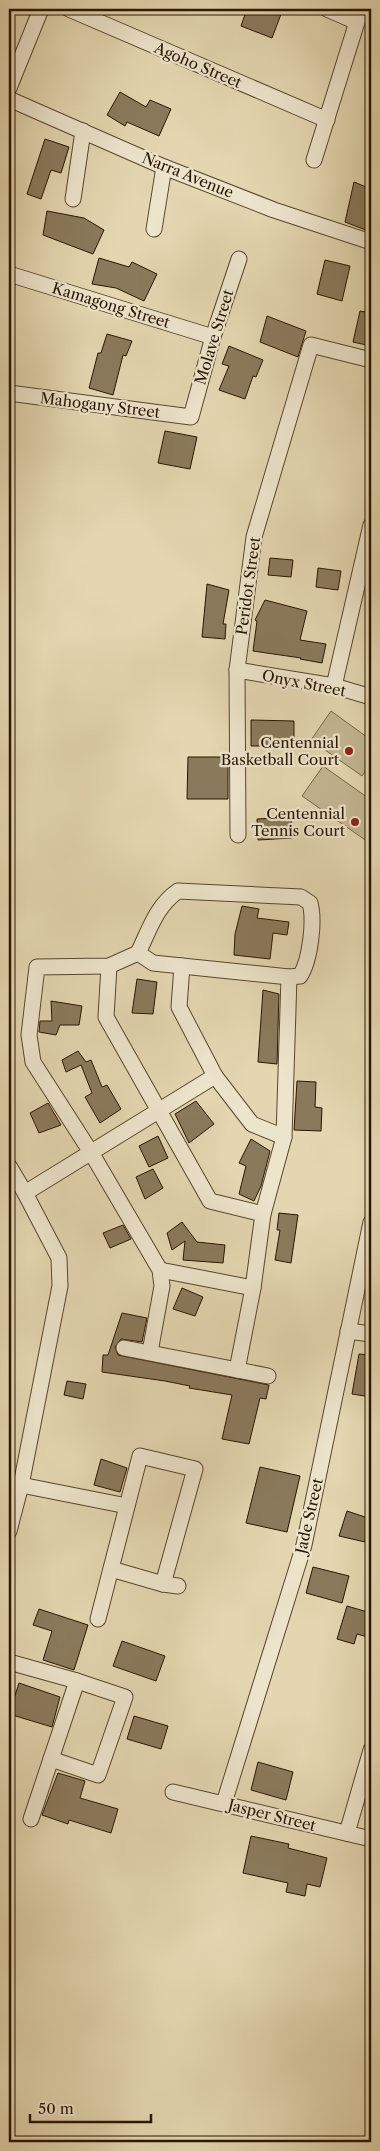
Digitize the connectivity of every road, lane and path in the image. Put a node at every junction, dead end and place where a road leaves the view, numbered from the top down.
1 (41, 9) edge
2 (69, 9) edge
3 (327, 9) edge
4 (359, 15) edge
5 (9, 88) edge
6 (9, 99) edge
7 (326, 120) junction
8 (83, 131) junction
9 (314, 160) dead end
10 (164, 167) junction
11 (74, 199) dead end
12 (154, 229) dead end
13 (371, 242) edge
14 (238, 258) dead end
15 (9, 274) edge
16 (213, 337) junction
17 (371, 360) edge
18 (9, 393) edge
19 (191, 417) joint
20 (371, 525) edge
21 (237, 670) junction
22 (334, 686) junction
23 (371, 697) edge
24 (238, 835) dead end
25 (138, 953) junction
26 (109, 966) junction
27 (182, 966) junction
28 (289, 977) junction
29 (215, 1076) junction
30 (159, 1112) junction
31 (284, 1137) junction
32 (92, 1154) junction
33 (9, 1166) edge
34 (26, 1193) junction
35 (263, 1214) junction
36 (371, 1222) edge
37 (160, 1270) junction
38 (253, 1288) junction
39 (348, 1331) junction
40 (371, 1334) edge
41 (124, 1348) dead end
42 (150, 1352) junction
43 (237, 1370) junction
44 (268, 1376) dead end
45 (21, 1484) junction
46 (127, 1506) junction
47 (9, 1531) edge
48 (111, 1569) junction
49 (98, 1619) dead end
50 (9, 1662) edge
51 (77, 1681) junction
52 (371, 1750) edge
53 (51, 1759) junction
54 (173, 1792) dead end
55 (224, 1803) junction
56 (31, 1819) dead end
57 (347, 1833) junction
58 (371, 1839) edge

1 - 5 street
2 - 7 street, Agoho Street
3 - 4 street
4 - 7 street
6 - 8 street, Narra Avenue
7 - 9 street
8 - 10 street, Narra Avenue
8 - 11 street
10 - 12 street
10 - 13 street, Narra Avenue
14 - 16 street, Molave Street
15 - 16 street, Kamagong Street
16 - 19 street, Molave Street
17 - 21 street, Peridot Street
18 - 19 street, Mahogany Street
20 - 22 street
21 - 22 street, Onyx Street
21 - 24 street, Peridot Street
22 - 23 street, Onyx Street
25 - 26 street
25 - 27 street
25 - 28 street
26 - 30 street
26 - 32 street
27 - 28 street
27 - 29 street
28 - 31 street
29 - 30 street
29 - 31 street
30 - 32 street
30 - 35 street
31 - 35 street
32 - 34 street
32 - 37 street
33 - 34 street
34 - 45 street
35 - 38 street
36 - 39 street, Jade Street
37 - 38 street
37 - 42 street
38 - 43 street
39 - 40 street
39 - 55 street, Jade Street
41 - 42 street
42 - 43 street
43 - 44 street
45 - 46 street
45 - 47 street
46 - 48 street
46 - 48 street
48 - 49 street
50 - 51 street
51 - 53 street
51 - 53 street
52 - 57 street
53 - 56 street
54 - 55 street, Jasper Street
55 - 57 street, Jasper Street
57 - 58 street, Jasper Street

